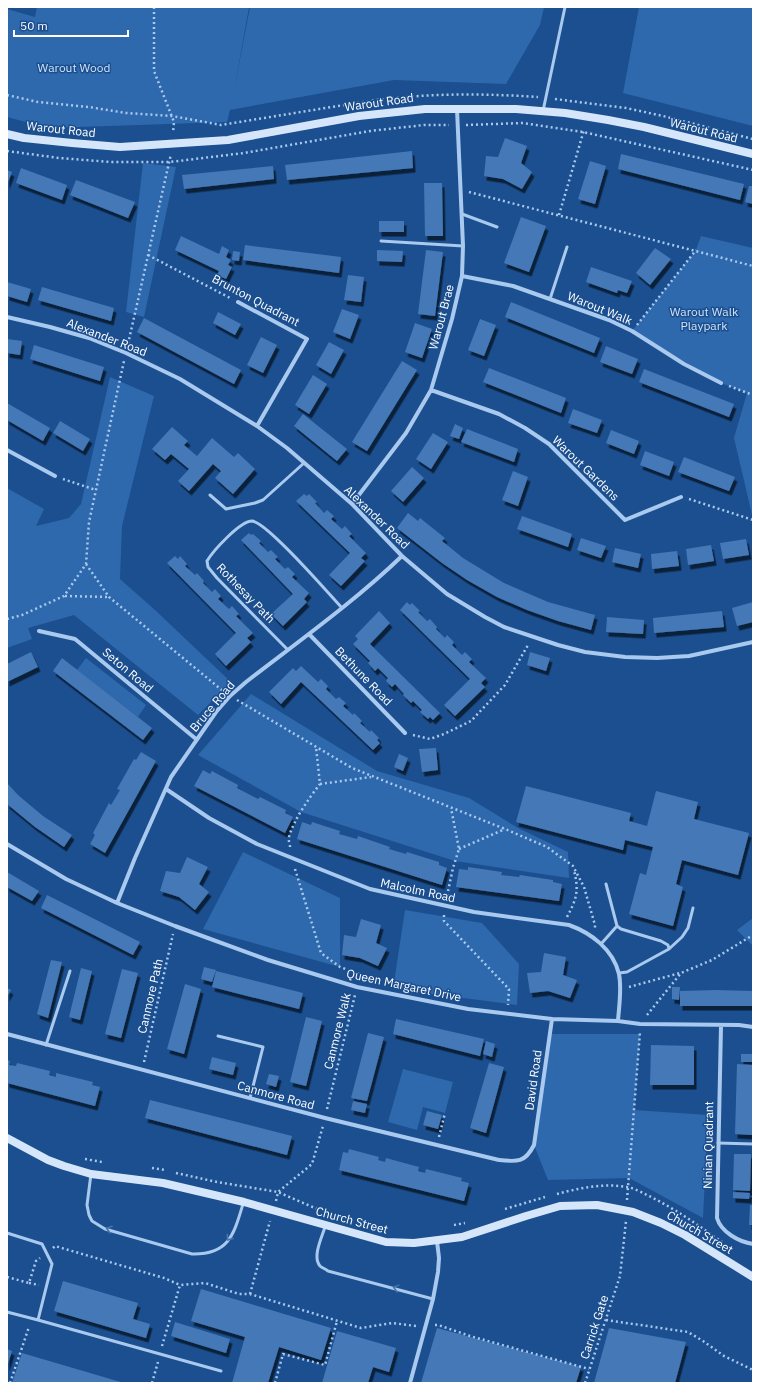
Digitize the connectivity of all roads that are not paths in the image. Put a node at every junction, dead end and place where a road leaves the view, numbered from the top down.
1 (565, 7) edge
2 (457, 109) junction
3 (543, 111) junction
4 (7, 134) edge
5 (753, 154) edge
6 (462, 214) junction
7 (498, 227) dead end
8 (381, 241) dead end
9 (463, 246) junction
10 (567, 247) dead end
11 (462, 276) junction
12 (550, 299) junction
13 (238, 302) road end
14 (7, 317) edge
15 (721, 383) road end
16 (431, 390) junction
17 (257, 426) junction
18 (7, 450) edge
19 (304, 463) junction
20 (55, 476) road end
21 (210, 495) dead end
22 (681, 497) road end
23 (352, 504) junction
24 (402, 556) junction
25 (342, 608) junction
26 (39, 631) dead end
27 (309, 634) junction
28 (753, 642) edge
29 (288, 650) junction
30 (405, 733) road end
31 (196, 740) junction
32 (166, 788) junction
33 (7, 844) edge
34 (606, 884) dead end
35 (117, 903) junction
36 (693, 908) dead end
37 (617, 926) junction
38 (601, 944) junction
39 (669, 949) junction
40 (70, 971) dead end
41 (618, 973) junction
42 (552, 1019) junction
43 (618, 1021) junction
44 (721, 1026) junction
45 (753, 1027) edge
46 (7, 1034) edge
47 (218, 1036) dead end
48 (46, 1045) junction
49 (250, 1098) junction
50 (7, 1138) edge
51 (718, 1143) junction
52 (753, 1144) edge
53 (534, 1145) joint
54 (91, 1174) junction
55 (244, 1202) junction
56 (326, 1226) junction
57 (7, 1233) edge
58 (437, 1241) junction
59 (753, 1244) edge
60 (753, 1278) edge
61 (433, 1299) junction
62 (7, 1312) edge
63 (38, 1320) junction
64 (221, 1371) dead end
65 (410, 1383) edge

1 - 3 lane
2 - 3 street, Warout Road
2 - 4 street, Warout Road
2 - 6 street, Warout Brae
3 - 5 street, Warout Road
6 - 7 lane
6 - 9 street, Warout Brae
8 - 9 lane
9 - 11 street, Warout Brae
10 - 12 lane
11 - 12 street, Warout Walk
11 - 16 street, Warout Brae
12 - 15 street, Warout Walk
13 - 17 street, Brunton Quadrant
14 - 17 street, Alexander Road
16 - 22 street, Warout Gardens
16 - 23 street, Warout Brae
17 - 19 street, Alexander Road
18 - 20 street
19 - 21 lane
19 - 23 street, Alexander Road
23 - 24 street, Alexander Road
24 - 25 street, Bruce Road
24 - 28 street, Alexander Road
25 - 27 street, Bruce Road
25 - 29 lane, Rothesay Path
26 - 31 street, Seton Road
27 - 29 street, Bruce Road
27 - 30 street, Bethune Road
29 - 31 street, Bruce Road
31 - 32 street, Bruce Road
32 - 35 street, Bruce Road
32 - 38 street, Malcolm Road
33 - 35 street, Queen Margaret Drive
34 - 37 lane
35 - 42 street, Queen Margaret Drive
36 - 39 lane
37 - 38 lane
37 - 39 lane
38 - 41 street, Malcolm Road
39 - 41 lane
40 - 48 lane
41 - 43 street, Malcolm Road
42 - 43 street, Queen Margaret Drive
42 - 53 street, David Road
43 - 44 street, Queen Margaret Drive
44 - 45 street, Queen Margaret Drive
44 - 51 street, Ninian Quadrant
46 - 48 street, Canmore Road
47 - 49 lane
48 - 49 street, Canmore Road
49 - 53 street, Canmore Road
50 - 54 street, Church Street
51 - 52 lane
51 - 59 street, Ninian Quadrant
54 - 55 street, Church Street
55 -> 54 lane
55 - 56 street, Church Street
56 - 58 street, Church Street
61 -> 56 lane
57 - 63 lane
58 - 60 street, Church Street
58 - 61 street
61 - 65 street
62 - 63 lane
63 - 64 lane

